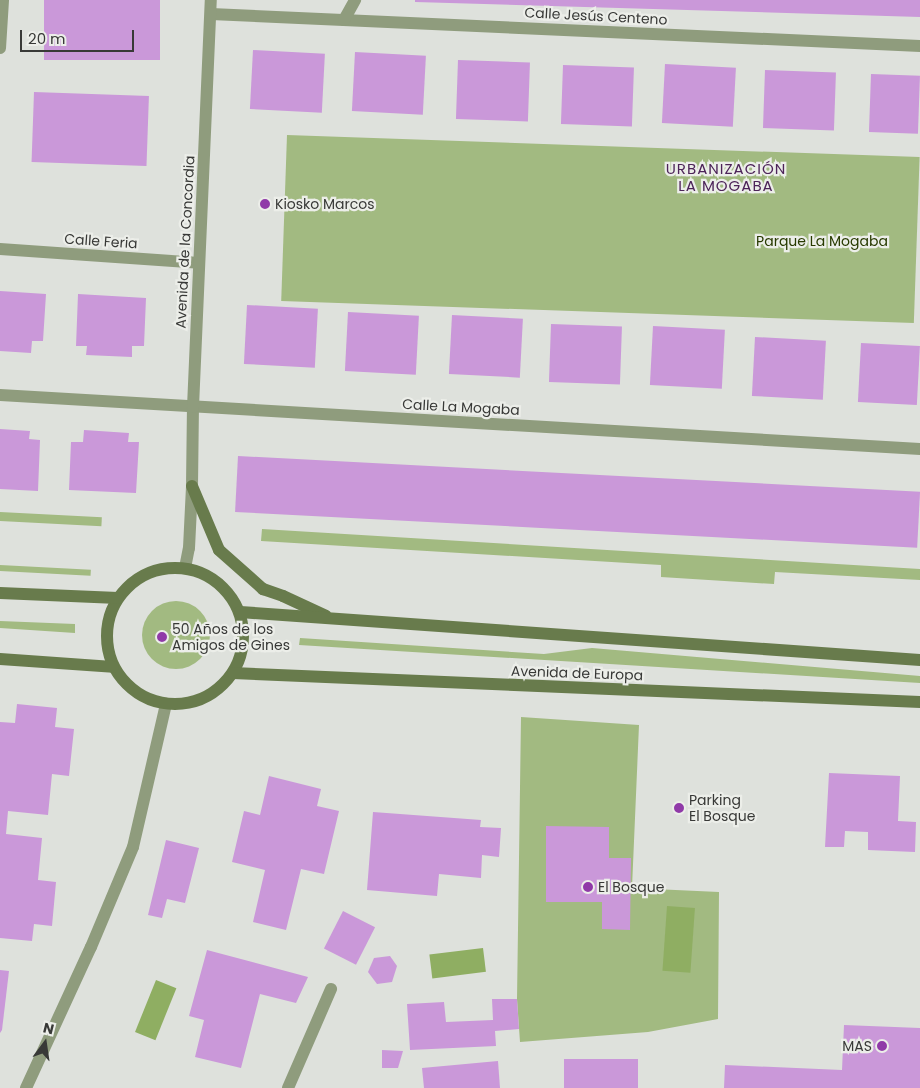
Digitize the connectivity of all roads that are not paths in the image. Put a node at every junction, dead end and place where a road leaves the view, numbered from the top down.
1 (3, 0) edge
2 (212, 0) edge
3 (355, 0) edge
4 (211, 14) junction
5 (344, 20) junction
6 (920, 46) edge
7 (0, 48) edge
8 (0, 249) edge
9 (199, 264) junction
10 (0, 395) edge
11 (193, 407) junction
12 (920, 449) edge
13 (192, 486) junction
14 (185, 568) junction
15 (0, 593) edge
16 (118, 598) junction
17 (240, 612) junction
18 (333, 619) junction
19 (0, 659) edge
20 (920, 660) edge
21 (113, 667) junction
22 (233, 674) junction
23 (920, 702) edge
24 (166, 704) junction
25 (331, 989) dead end
26 (26, 1088) edge
27 (288, 1088) edge

1 - 7 street
2 - 4 street, Avenida de la Concordia
3 - 5 street
4 - 5 street, Calle Jesús Centeno
4 - 9 street, Avenida de la Concordia
5 - 6 street, Calle Jesús Centeno
8 - 9 street, Calle Feria
9 - 11 street, Avenida de la Concordia
10 - 11 street, Calle La Mogaba
11 - 12 street, Calle La Mogaba
11 - 13 street, Avenida de la Concordia
13 - 14 street, Avenida de la Concordia
13 - 18 main road
14 - 16 main road
14 - 17 main road
15 - 16 main road
16 - 21 main road
17 - 18 main road
17 - 22 main road
18 - 20 main road
19 - 21 main road
21 - 24 main road
22 - 23 main road, Avenida de Europa
22 - 24 main road
24 - 26 street
25 - 27 street

